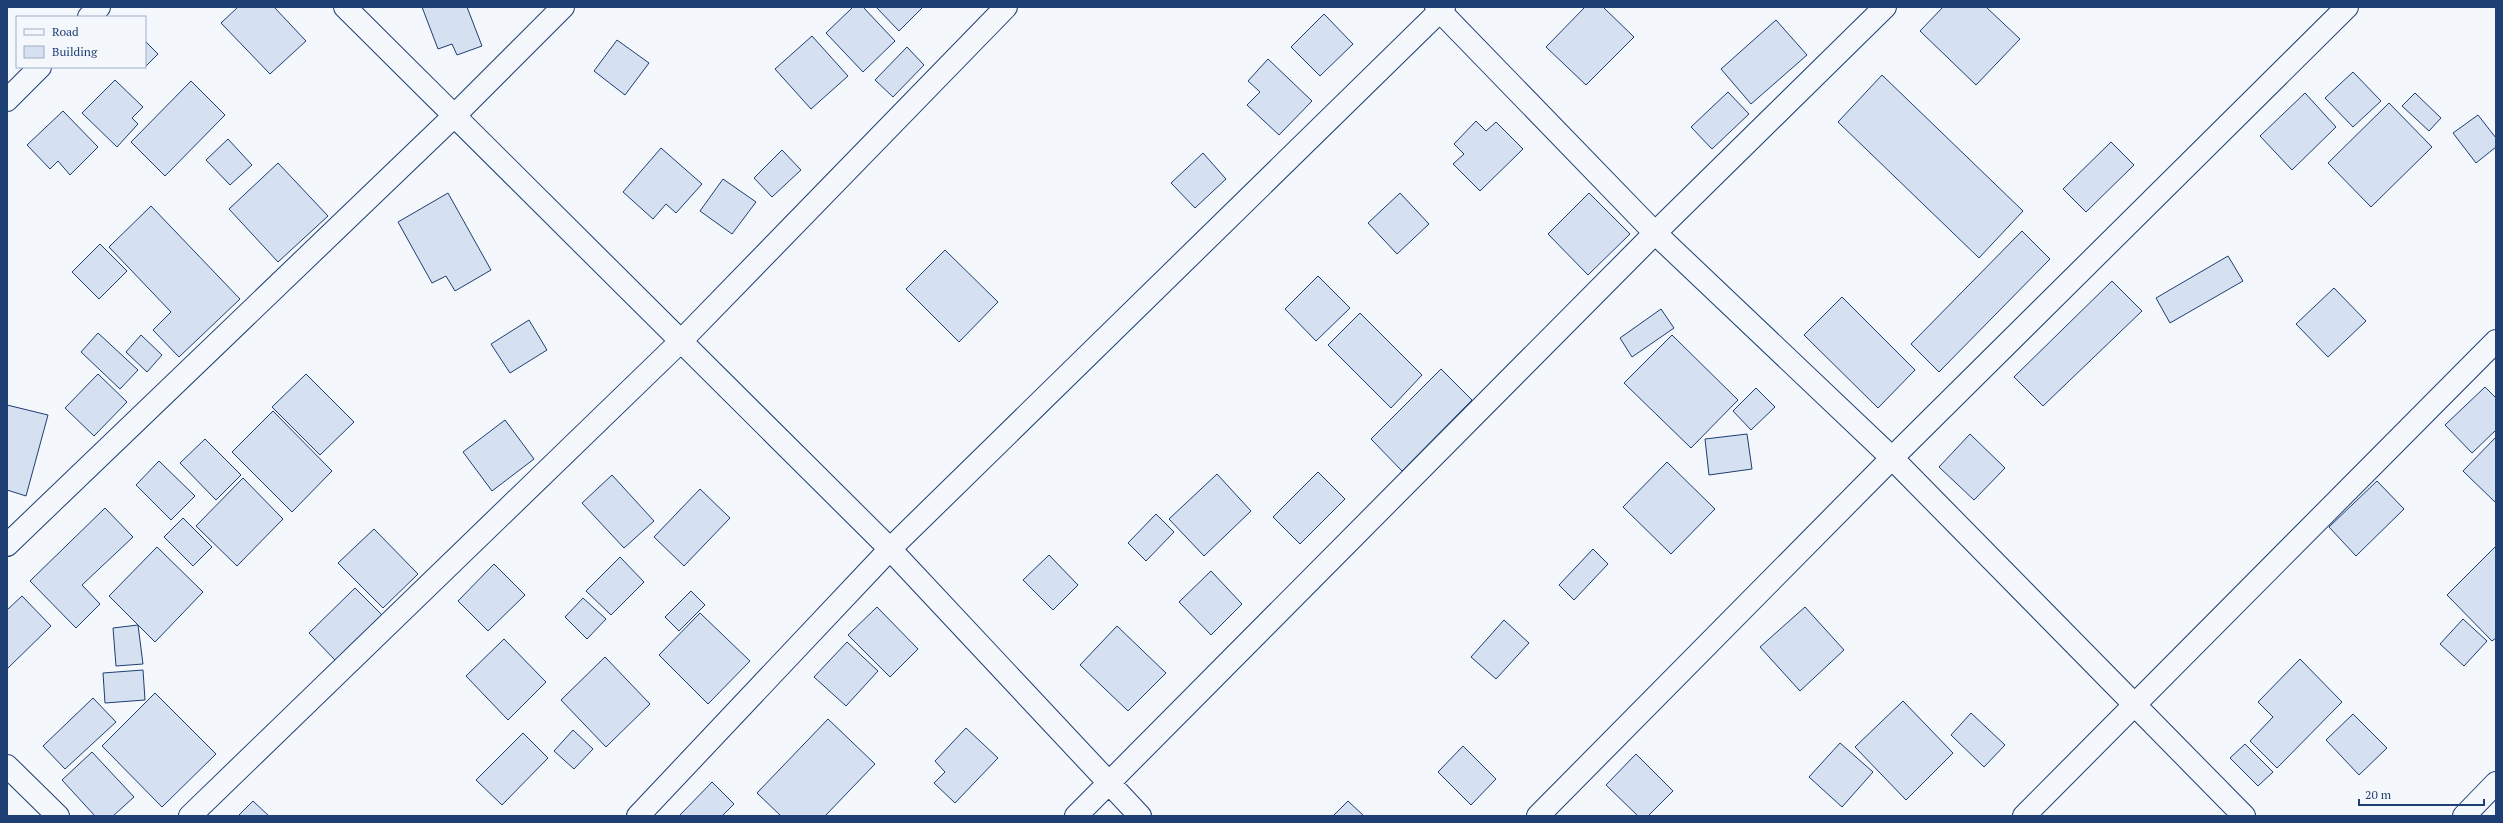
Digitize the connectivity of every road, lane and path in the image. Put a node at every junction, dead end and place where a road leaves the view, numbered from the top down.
1 (99, 7) edge
2 (345, 7) edge
3 (563, 7) edge
4 (1006, 7) edge
5 (1885, 7) edge
6 (2347, 7) edge
7 (1440, 8) edge
8 (90, 16) edge
9 (39, 68) edge
10 (7, 100) edge
11 (454, 116) junction
12 (1655, 233) junction
13 (681, 340) junction
14 (2496, 341) edge
15 (1892, 458) junction
16 (7, 545) edge
17 (890, 549) junction
18 (2135, 704) junction
19 (7, 766) edge
20 (1109, 783) junction
21 (2496, 784) edge
22 (58, 816) edge
23 (190, 816) edge
24 (638, 816) edge
25 (1076, 816) edge
26 (1140, 816) edge
27 (1538, 816) edge
28 (2024, 816) edge
29 (2244, 816) edge
30 (2464, 816) edge

1 - 8 street
2 - 11 street
3 - 11 street
4 - 13 street
5 - 12 street
6 - 15 street
7 - 12 street
7 - 17 street
9 - 10 street
11 - 13 street
11 - 16 street
12 - 15 street
12 - 20 street
13 - 17 street
13 - 23 street
14 - 18 street
15 - 18 street
15 - 27 street
17 - 20 street
17 - 24 street
18 - 28 street
18 - 29 street
19 - 22 street
20 - 25 street
20 - 26 street
21 - 30 street

